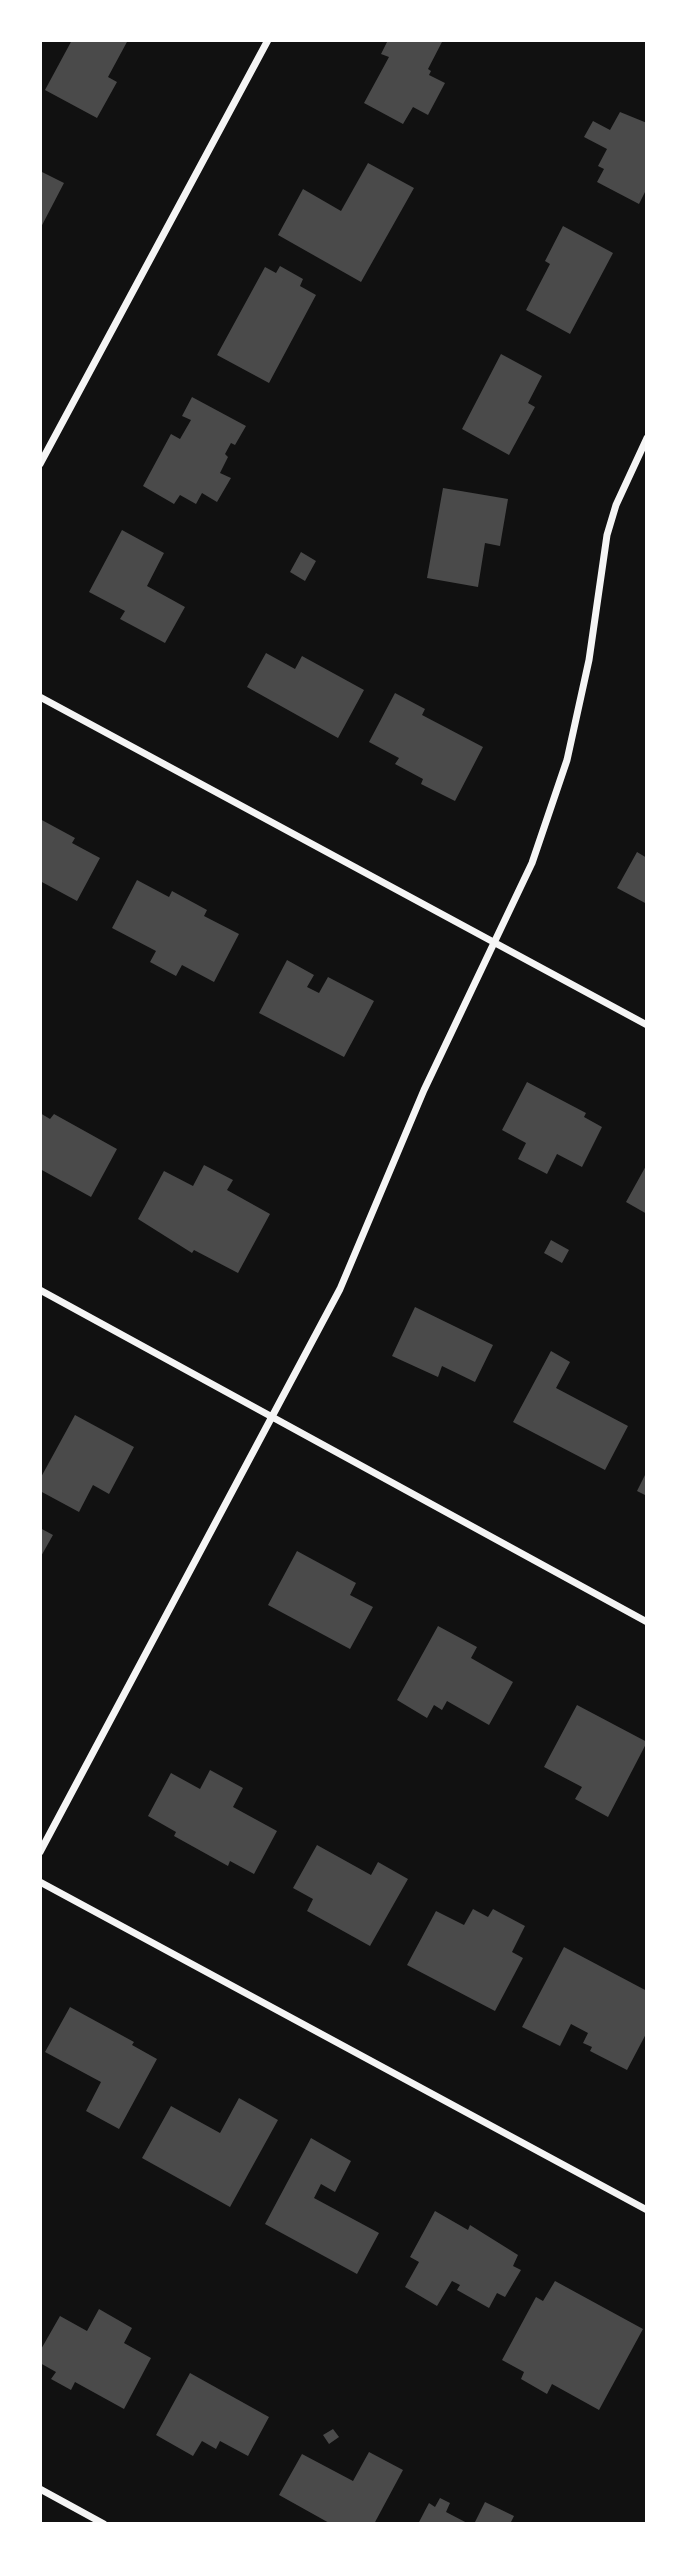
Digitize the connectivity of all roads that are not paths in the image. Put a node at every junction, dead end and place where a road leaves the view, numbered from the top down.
1 (268, 40) edge
2 (647, 438) edge
3 (40, 464) edge
4 (40, 697) edge
5 (495, 941) junction
6 (647, 1025) edge
7 (40, 1290) edge
8 (273, 1419) junction
9 (647, 1622) edge
10 (40, 1852) edge
11 (40, 1882) edge
12 (647, 2210) edge
13 (40, 2489) edge
14 (104, 2524) edge

1 - 3 street
2 - 5 street
4 - 5 street
5 - 6 street
5 - 8 street
7 - 8 street
8 - 9 street
8 - 10 street
11 - 12 street
13 - 14 street

